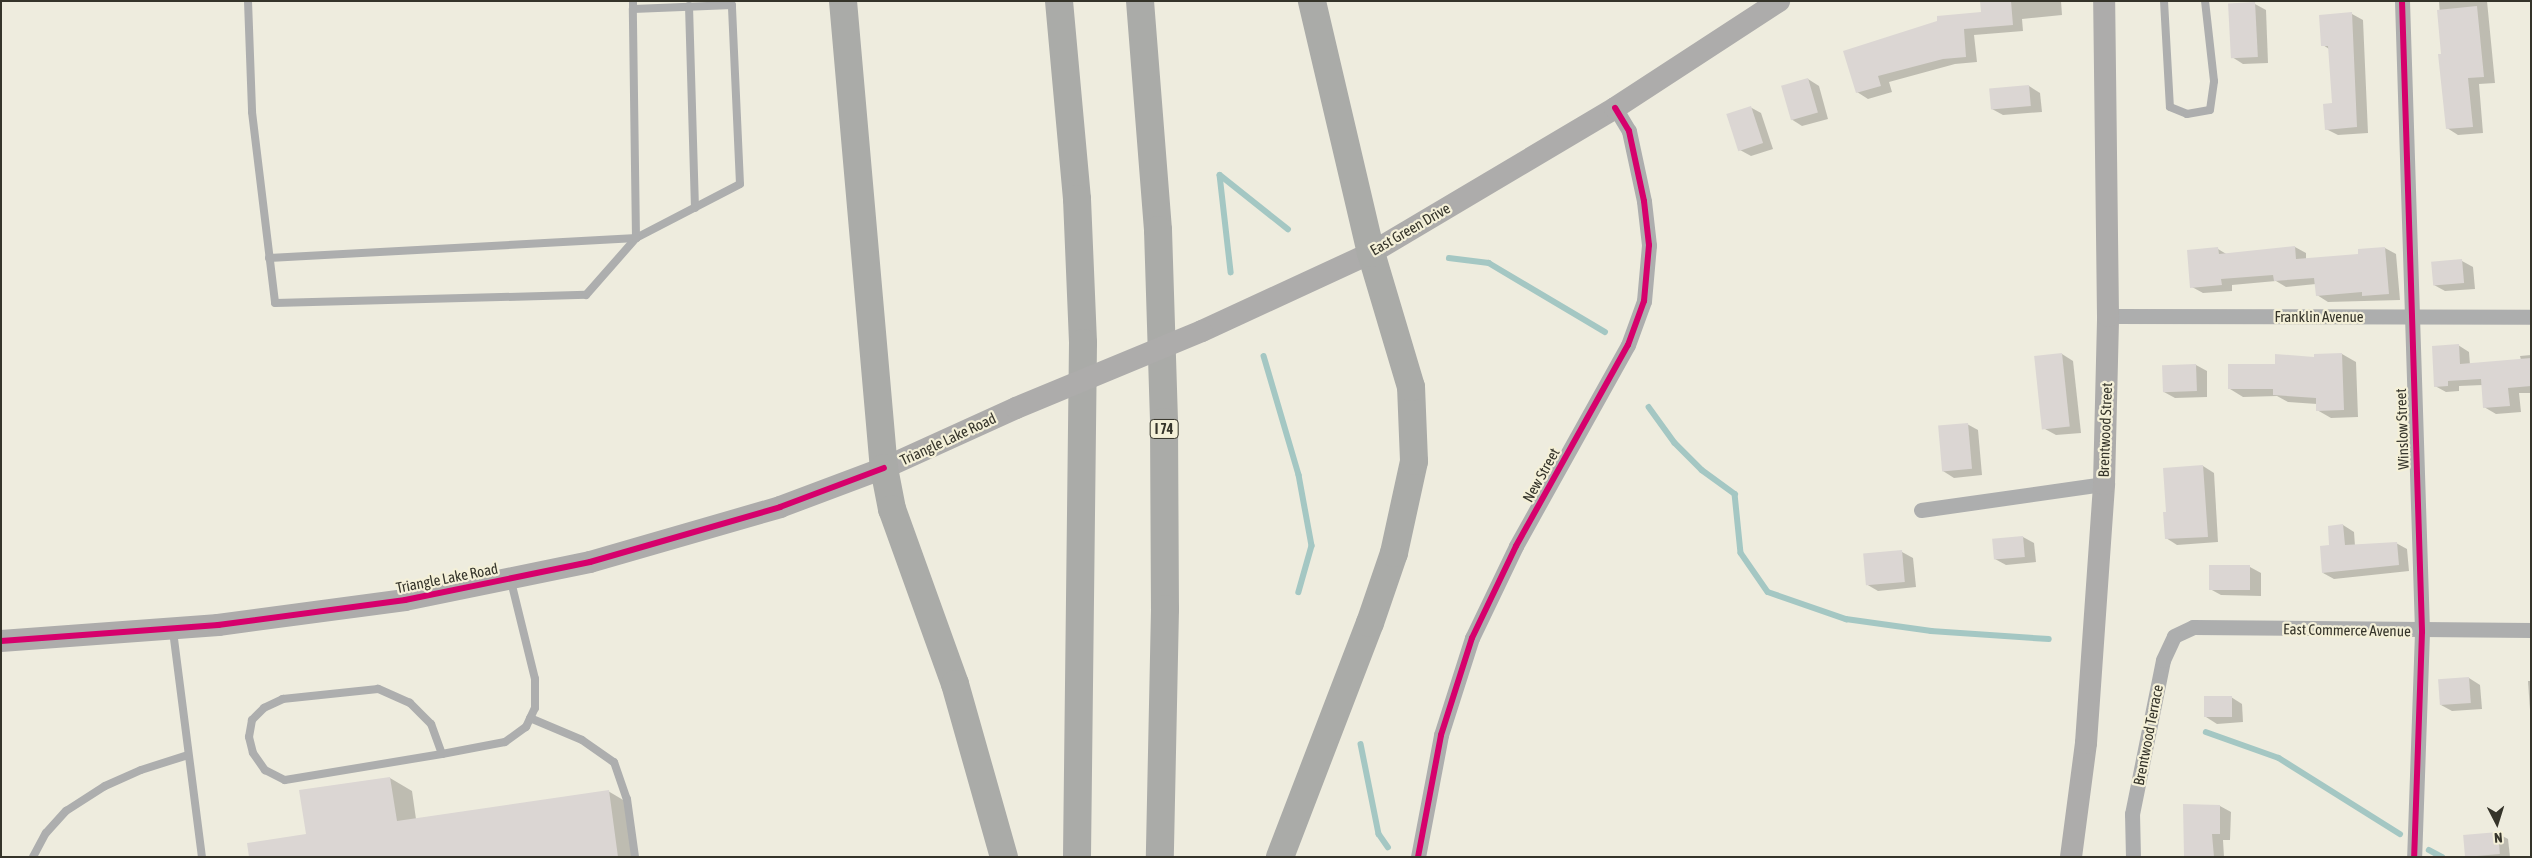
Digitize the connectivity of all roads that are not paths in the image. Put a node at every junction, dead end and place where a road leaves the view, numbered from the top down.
1 (248, 1) edge
2 (842, 1) edge
3 (1040, 1) edge
4 (1059, 1) edge
5 (1140, 1) edge
6 (1312, 1) edge
7 (1779, 1) edge
8 (2104, 1) edge
9 (2164, 1) edge
10 (2205, 1) edge
11 (2402, 1) edge
12 (633, 5) edge
13 (688, 6) junction
14 (1615, 108) junction
15 (1077, 199) junction
16 (695, 208) junction
17 (636, 238) junction
18 (1371, 253) junction
19 (270, 258) junction
20 (2108, 316) junction
21 (2412, 316) junction
22 (2531, 317) edge
23 (1016, 408) joint
24 (884, 468) junction
25 (2104, 484) junction
26 (1921, 510) dead end
27 (511, 578) junction
28 (2193, 627) joint
29 (173, 629) junction
30 (2531, 630) edge
31 (2422, 632) junction
32 (1, 642) edge
33 (530, 718) junction
34 (442, 754) junction
35 (188, 755) junction
36 (33, 857) edge
37 (202, 857) edge
38 (635, 857) edge
39 (1004, 857) edge
40 (1076, 857) edge
41 (1160, 857) edge
42 (1280, 857) edge
43 (1418, 857) edge
44 (2071, 857) edge
45 (2133, 857) edge
46 (2414, 857) edge

1 - 19 lane
2 - 24 highway
3 - 15 highway
4 - 15 highway
5 - 41 highway, I 74
6 - 18 highway
7 - 14 main road, East Green Drive
8 - 20 main road, Brentwood Street
9 - 10 lane
11 - 21 street, Winslow Street
12 - 13 lane
12 - 17 lane
13 - 16 lane
13 - 16 lane
14 - 18 main road, East Green Drive
14 - 43 street, New Street
15 - 40 highway
16 - 17 lane
17 - 19 lane
17 - 19 lane
18 - 23 main road, East Green Drive, bridge
18 - 42 highway
20 - 21 street, Franklin Avenue
20 - 25 main road, Brentwood Street
21 - 22 street, Franklin Avenue
21 - 31 street, Winslow Street
23 - 24 main road, Triangle Lake Road
24 - 27 main road, Triangle Lake Road
24 - 39 highway
25 - 26 street
25 - 44 main road, Brentwood Street
27 - 29 main road, Triangle Lake Road
27 - 33 lane
28 - 31 street, East Commerce Avenue
28 - 45 street, Brentwood Terrace
29 - 32 main road, Triangle Lake Road
29 - 35 lane
30 - 31 street, East Commerce Avenue
31 - 46 street, Winslow Street
33 - 34 lane
33 - 38 lane
34 - 34 lane
35 - 36 lane
35 - 37 lane

